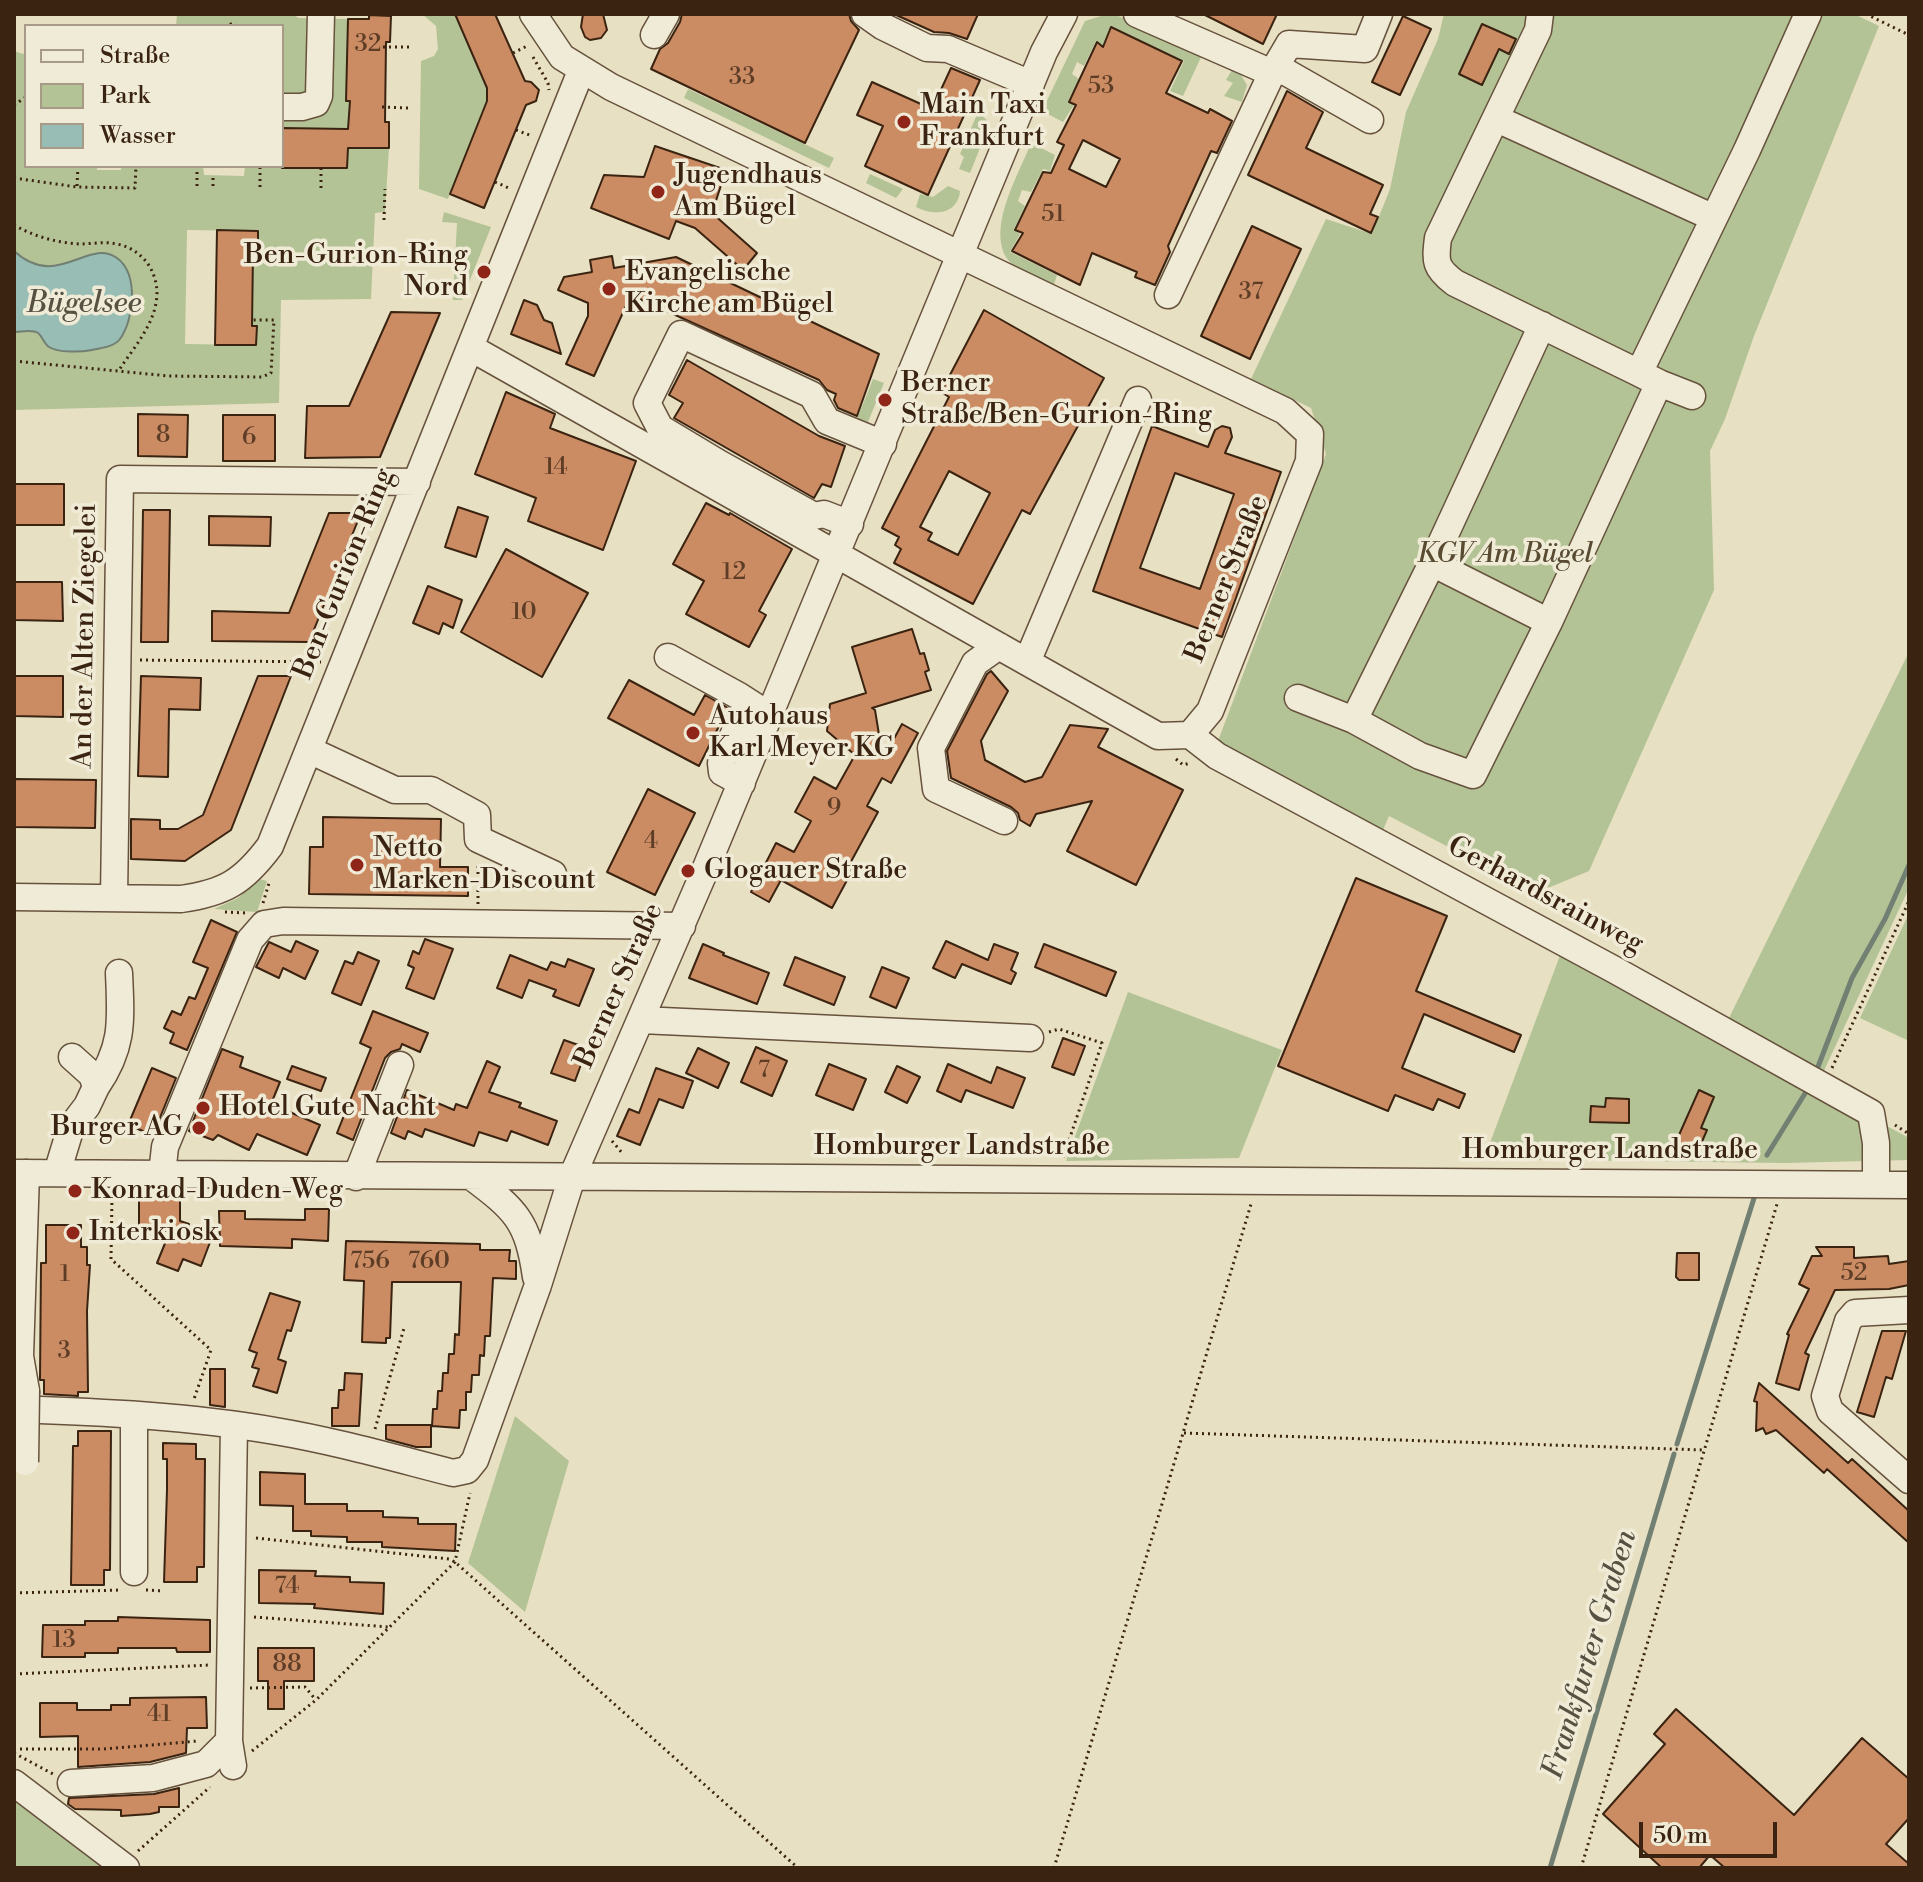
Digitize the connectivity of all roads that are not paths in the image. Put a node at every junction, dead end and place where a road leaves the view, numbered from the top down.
1 (321, 14) edge
2 (533, 14) edge
3 (865, 14) edge
4 (1064, 14) edge
5 (1137, 14) edge
6 (1379, 14) edge
7 (1540, 14) edge
8 (1808, 14) edge
9 (581, 71) junction
10 (1272, 73) junction
11 (1031, 84) junction
12 (284, 107) edge
13 (1497, 119) junction
14 (1370, 120) dead end
15 (1714, 218) junction
16 (960, 255) junction
17 (1168, 295) dead end
18 (1542, 325) junction
19 (471, 348) junction
20 (1649, 378) junction
21 (1692, 396) dead end
22 (1138, 400) dead end
23 (883, 444) junction
24 (417, 482) junction
25 (850, 524) junction
26 (837, 555) junction
27 (1432, 563) junction
28 (1549, 622) junction
29 (999, 646) junction
30 (668, 657) dead end
31 (1027, 662) junction
32 (1298, 698) dead end
33 (759, 709) junction
34 (1354, 720) junction
35 (1190, 735) junction
36 (309, 750) junction
37 (1004, 821) dead end
38 (553, 874) dead end
39 (14, 897) edge
40 (114, 898) junction
41 (682, 926) junction
42 (119, 973) dead end
43 (641, 1020) junction
44 (1030, 1038) road end
45 (72, 1057) dead end
46 (400, 1065) dead end
47 (96, 1087) junction
48 (20, 1173) edge
49 (57, 1173) junction
50 (162, 1174) junction
51 (356, 1177) junction
52 (472, 1177) junction
53 (572, 1177) junction
54 (1876, 1185) junction
55 (1909, 1185) edge
56 (538, 1285) junction
57 (1909, 1310) edge
58 (20, 1400) edge
59 (134, 1415) junction
60 (234, 1425) junction
61 (20, 1464) edge
62 (1909, 1480) edge
63 (132, 1584) road end
64 (14, 1783) edge
65 (71, 1783) road end
66 (125, 1866) edge

1 - 12 street
2 - 9 street
3 - 11 street
4 - 11 street, Berner Straße
5 - 10 street
6 - 10 street
7 - 13 street
8 - 15 street
9 - 16 street
9 - 19 street, Ben-Gurion-Ring
10 - 14 street
10 - 17 street
11 - 16 street, Berner Straße
13 - 15 street
13 - 18 street
15 - 20 street
16 - 23 street, Berner Straße
16 - 35 street, Berner Straße
18 - 20 street
18 - 27 street
19 - 24 street, Ben-Gurion-Ring
19 - 26 street
20 - 21 street
20 - 28 street
22 - 31 street
23 - 25 street, Berner Straße
23 - 25 street
24 - 36 street, Ben-Gurion-Ring
24 - 40 street, An der Alten Ziegelei
25 - 26 street, Berner Straße
26 - 29 street
26 - 33 street, Berner Straße
27 - 28 street
27 - 34 street
28 - 34 street
29 - 31 street
29 - 37 street
30 - 33 street
31 - 35 street
32 - 34 street
33 - 41 street, Berner Straße
35 - 54 street, Gerhardsrainweg
36 - 38 street
36 - 40 street, Ben-Gurion-Ring
39 - 40 street, Ben-Gurion-Ring
41 - 43 street, Berner Straße
41 - 50 street
42 - 47 street
43 - 44 street
43 - 53 street, Berner Straße
45 - 47 street
46 - 51 street
47 - 49 street
48 - 49 street, Homburger Landstraße
48 - 58 street
49 - 50 street, Homburger Landstraße
50 - 51 street, Homburger Landstraße
51 - 52 street, Homburger Landstraße
52 - 53 street, Homburger Landstraße
52 - 56 street
53 - 54 street, Homburger Landstraße
53 - 56 street, Berner Straße
54 - 55 street, Homburger Landstraße
56 - 60 street, Berner Straße
57 - 62 street
58 - 59 street
58 - 61 street, bridge
59 - 60 street
59 - 63 street
60 - 65 street
64 - 66 street

